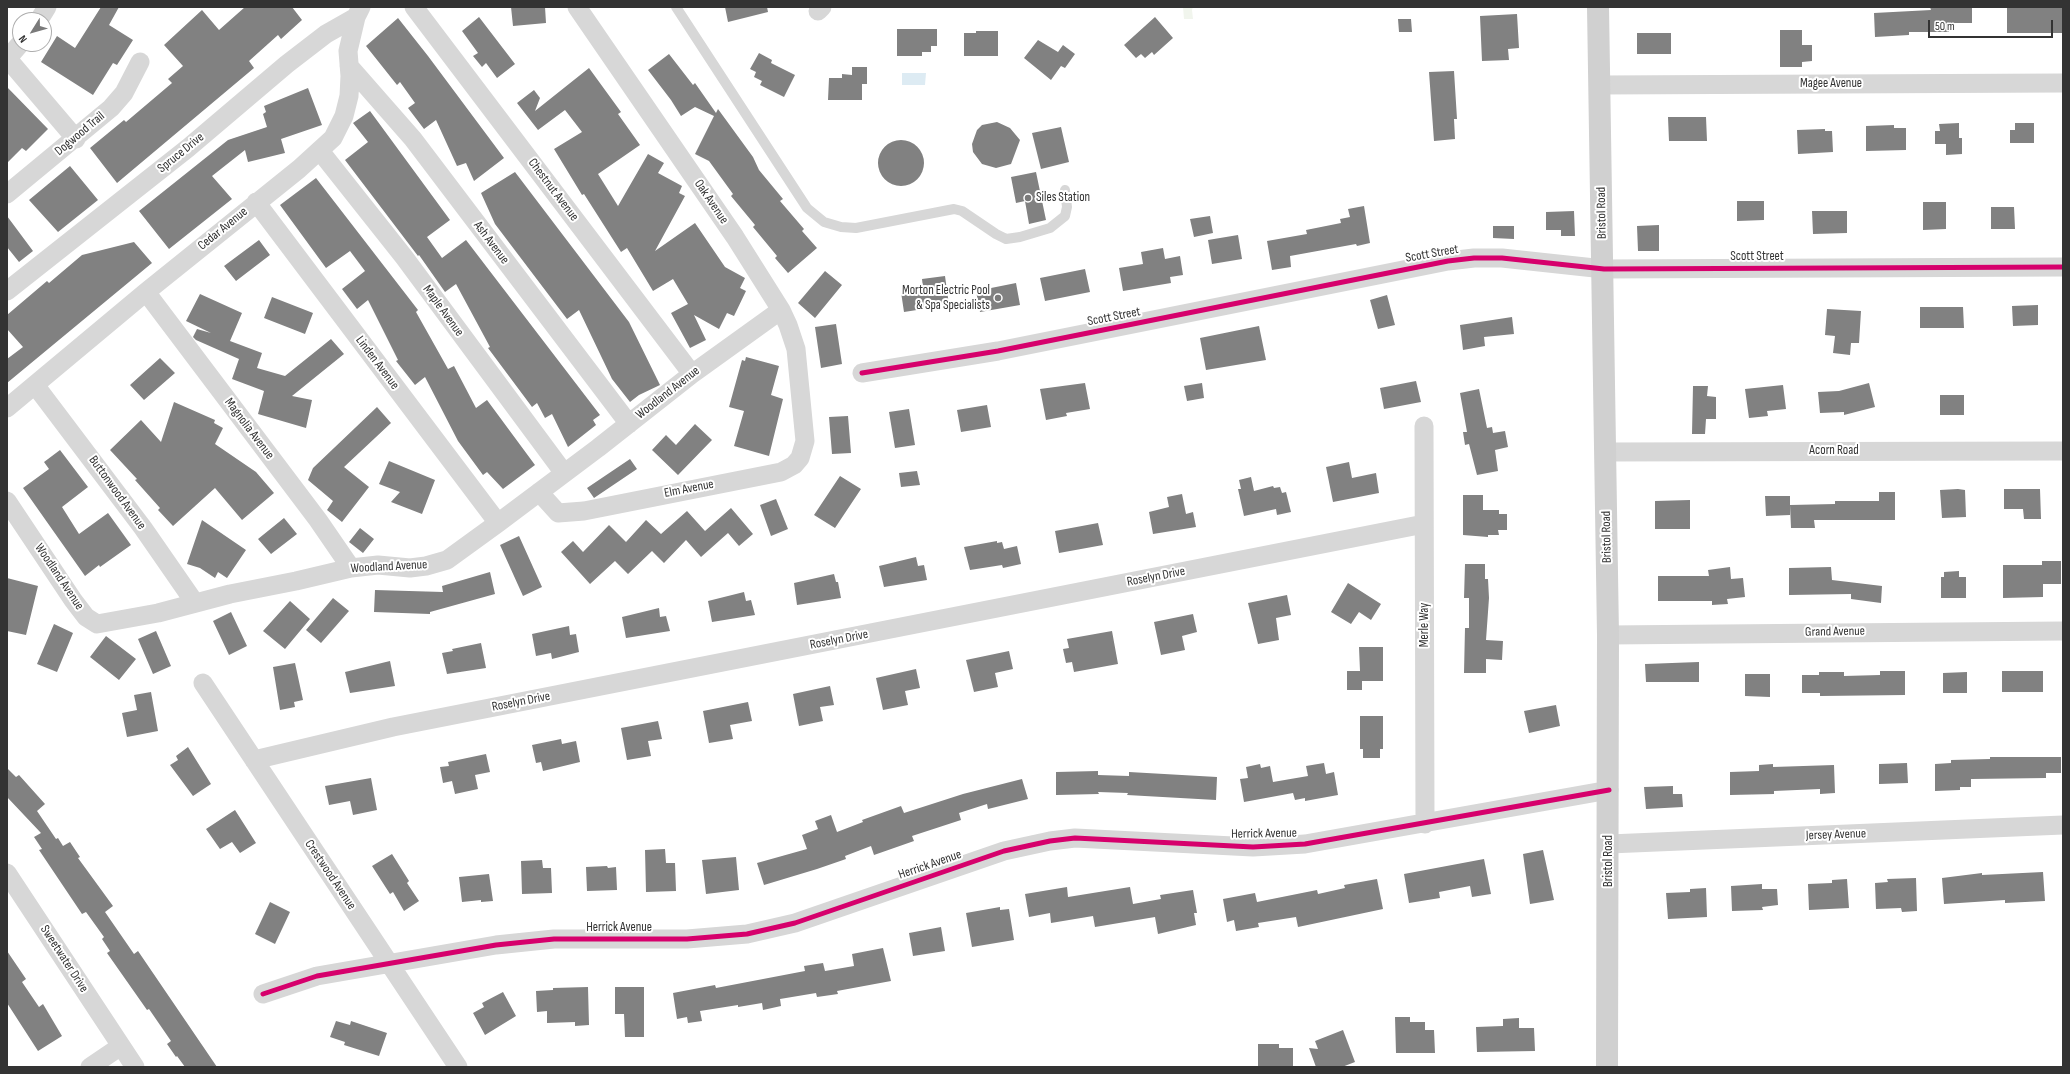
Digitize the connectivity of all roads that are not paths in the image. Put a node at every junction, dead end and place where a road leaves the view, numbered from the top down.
1 (577, 7) edge
2 (676, 7) edge
3 (1598, 7) edge
4 (422, 9) edge
5 (358, 12) edge
6 (7, 58) edge
7 (140, 62) dead end
8 (349, 66) junction
9 (2063, 83) edge
10 (1600, 85) junction
11 (76, 139) junction
12 (320, 151) junction
13 (1065, 190) dead end
14 (7, 194) edge
15 (256, 202) junction
16 (2063, 267) edge
17 (1604, 269) junction
18 (7, 292) edge
19 (146, 292) junction
20 (781, 310) junction
21 (862, 373) dead end
22 (692, 374) junction
23 (35, 385) junction
24 (7, 408) edge
25 (803, 416) joint
26 (630, 424) junction
27 (1424, 426) dead end
28 (2063, 451) edge
29 (1606, 452) junction
30 (564, 473) junction
31 (539, 492) junction
32 (7, 501) edge
33 (498, 523) junction
34 (1424, 524) junction
35 (351, 568) junction
36 (195, 603) junction
37 (2063, 631) edge
38 (1608, 635) junction
39 (203, 683) dead end
40 (254, 760) junction
41 (1609, 790) junction
42 (1425, 824) junction
43 (2063, 825) edge
44 (1609, 844) junction
45 (7, 873) edge
46 (389, 963) junction
47 (263, 994) dead end
48 (121, 1046) junction
49 (90, 1067) edge
50 (134, 1067) edge
51 (458, 1067) edge
52 (1607, 1067) edge

1 - 20 street, Oak Avenue
2 - 13 lane
3 - 10 main road, Bristol Road
4 - 22 street, Chestnut Avenue
5 - 8 street, Cedar Avenue
5 - 18 street, Spruce Drive
6 - 11 street
7 - 11 street, Dogwood Trail
8 - 12 street, Cedar Avenue
8 - 26 street, Ash Avenue
9 - 10 street, Magee Avenue
10 - 17 main road, Bristol Road
11 - 14 street, Dogwood Trail
12 - 15 street, Cedar Avenue
12 - 30 street, Maple Avenue
15 - 19 street, Cedar Avenue
15 - 33 street, Linden Avenue
16 - 17 street, Scott Street
17 - 21 street, Scott Street
17 - 29 main road, Bristol Road
19 - 23 street, Cedar Avenue
19 - 35 street, Magnolia Avenue
20 - 22 street, Woodland Avenue
20 - 25 street, Oak Avenue
22 - 26 street, Woodland Avenue
23 - 24 street, Cedar Avenue
23 - 36 street, Buttonwood Avenue
25 - 31 street, Elm Avenue
26 - 30 street, Woodland Avenue
27 - 34 street, Merle Way
28 - 29 street, Acorn Road
29 - 38 main road, Bristol Road
30 - 31 street, Woodland Avenue
31 - 33 street, Woodland Avenue
32 - 36 street, Woodland Avenue
33 - 35 street, Woodland Avenue
34 - 40 street, Roselyn Drive
34 - 42 street, Merle Way
35 - 36 street, Woodland Avenue
37 - 38 street, Grand Avenue
38 - 41 main road, Bristol Road
39 - 40 street, Crestwood Avenue
40 - 46 street, Crestwood Avenue
41 - 42 street, Herrick Avenue
41 - 44 main road, Bristol Road
42 - 46 street, Herrick Avenue
43 - 44 street, Jersey Avenue
44 - 52 main road, Bristol Road
45 - 48 street, Sweetwater Drive
46 - 47 street, Herrick Avenue
46 - 51 street, Crestwood Avenue
48 - 49 street
48 - 50 street, Sweetwater Drive

